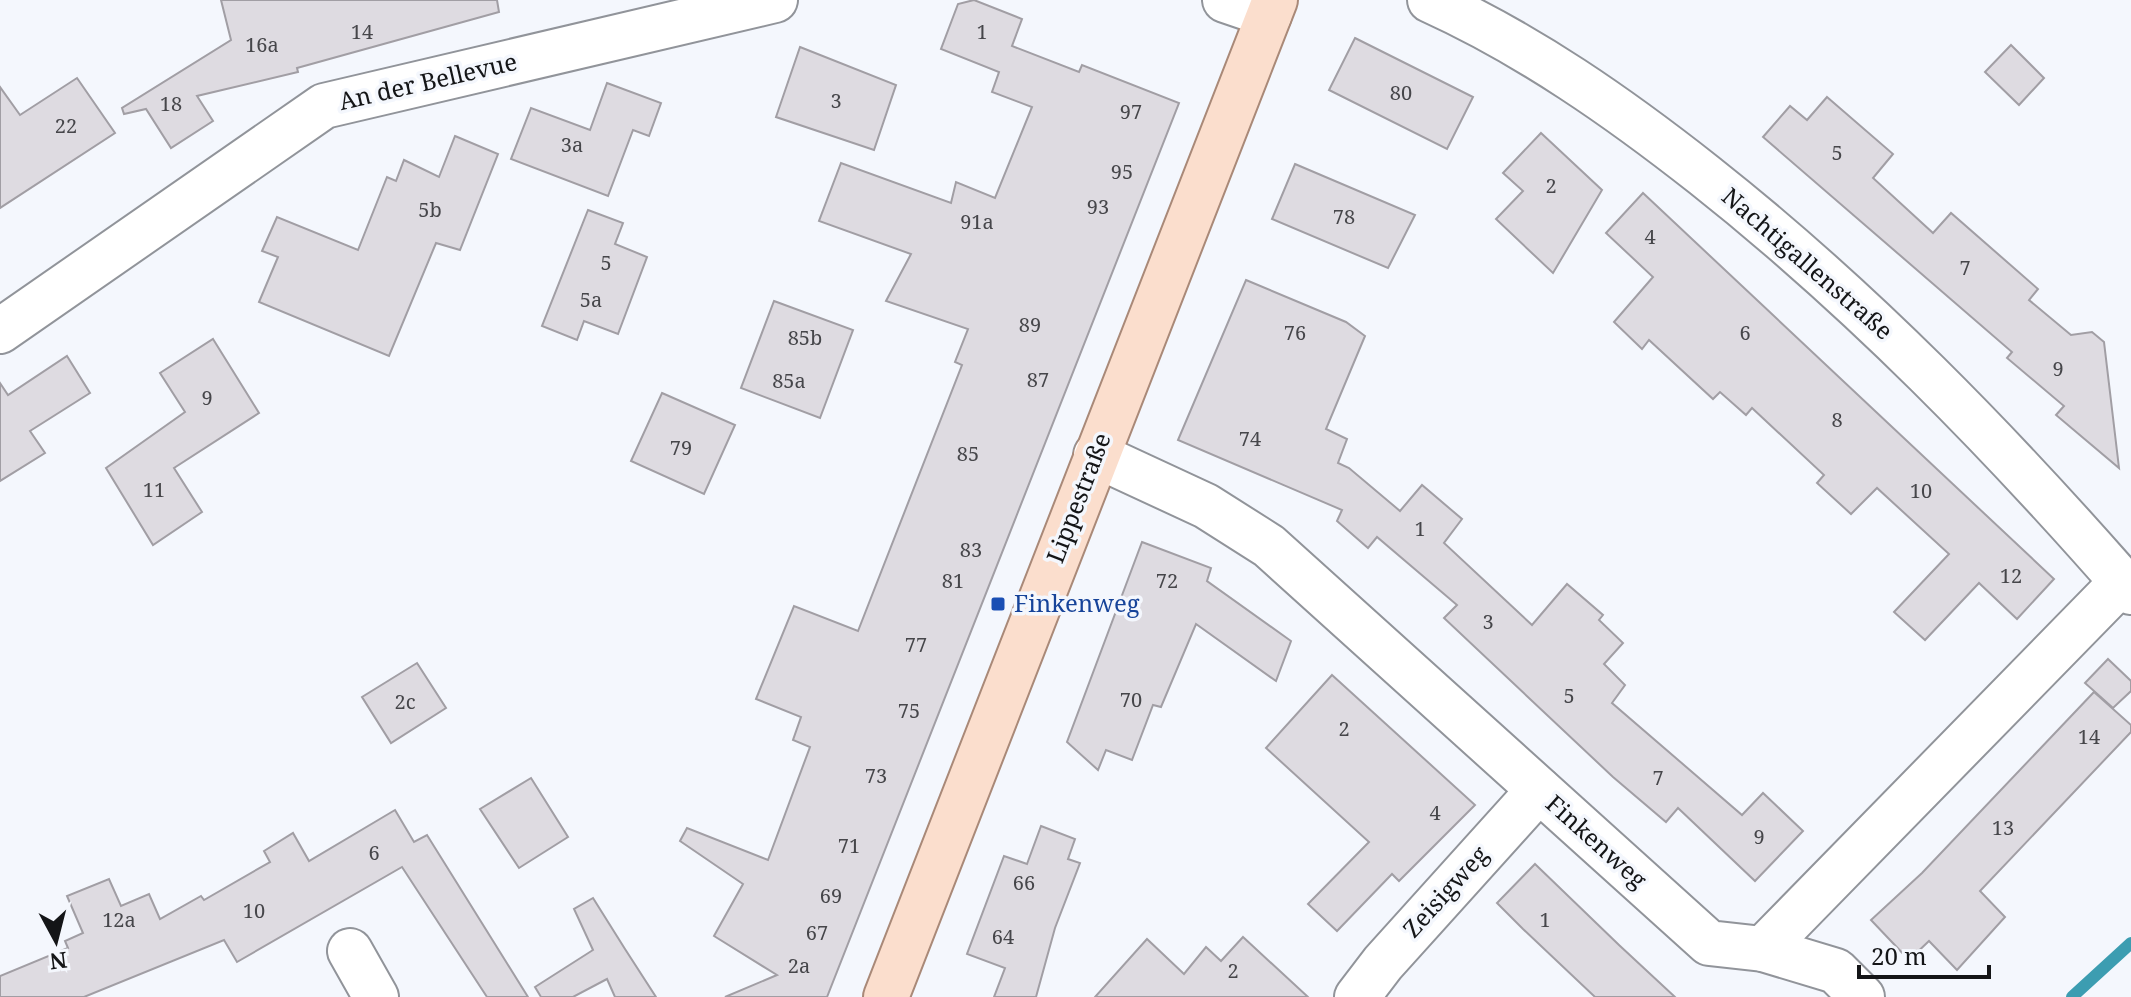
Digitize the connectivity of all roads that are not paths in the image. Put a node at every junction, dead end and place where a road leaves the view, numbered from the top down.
1 (775, 0) edge
2 (1225, 0) edge
3 (1430, 0) edge
4 (1272, 7) edge
5 (0, 331) edge
6 (1096, 455) junction
7 (2126, 587) edge
8 (1539, 790) junction
9 (1763, 949) junction
10 (350, 951) dead end
11 (376, 997) edge
12 (886, 997) edge
13 (1357, 997) edge
14 (1862, 997) edge

1 - 5 street, An der Bellevue
2 - 4 street
3 - 7 street, Nachtigallenstraße
4 - 6 main road, Lippestraße
6 - 8 street, Finkenweg
6 - 12 main road, Lippestraße
7 - 9 street
8 - 9 street, Finkenweg
8 - 13 street, Zeisigweg
9 - 14 street, Finkenweg
10 - 11 street

